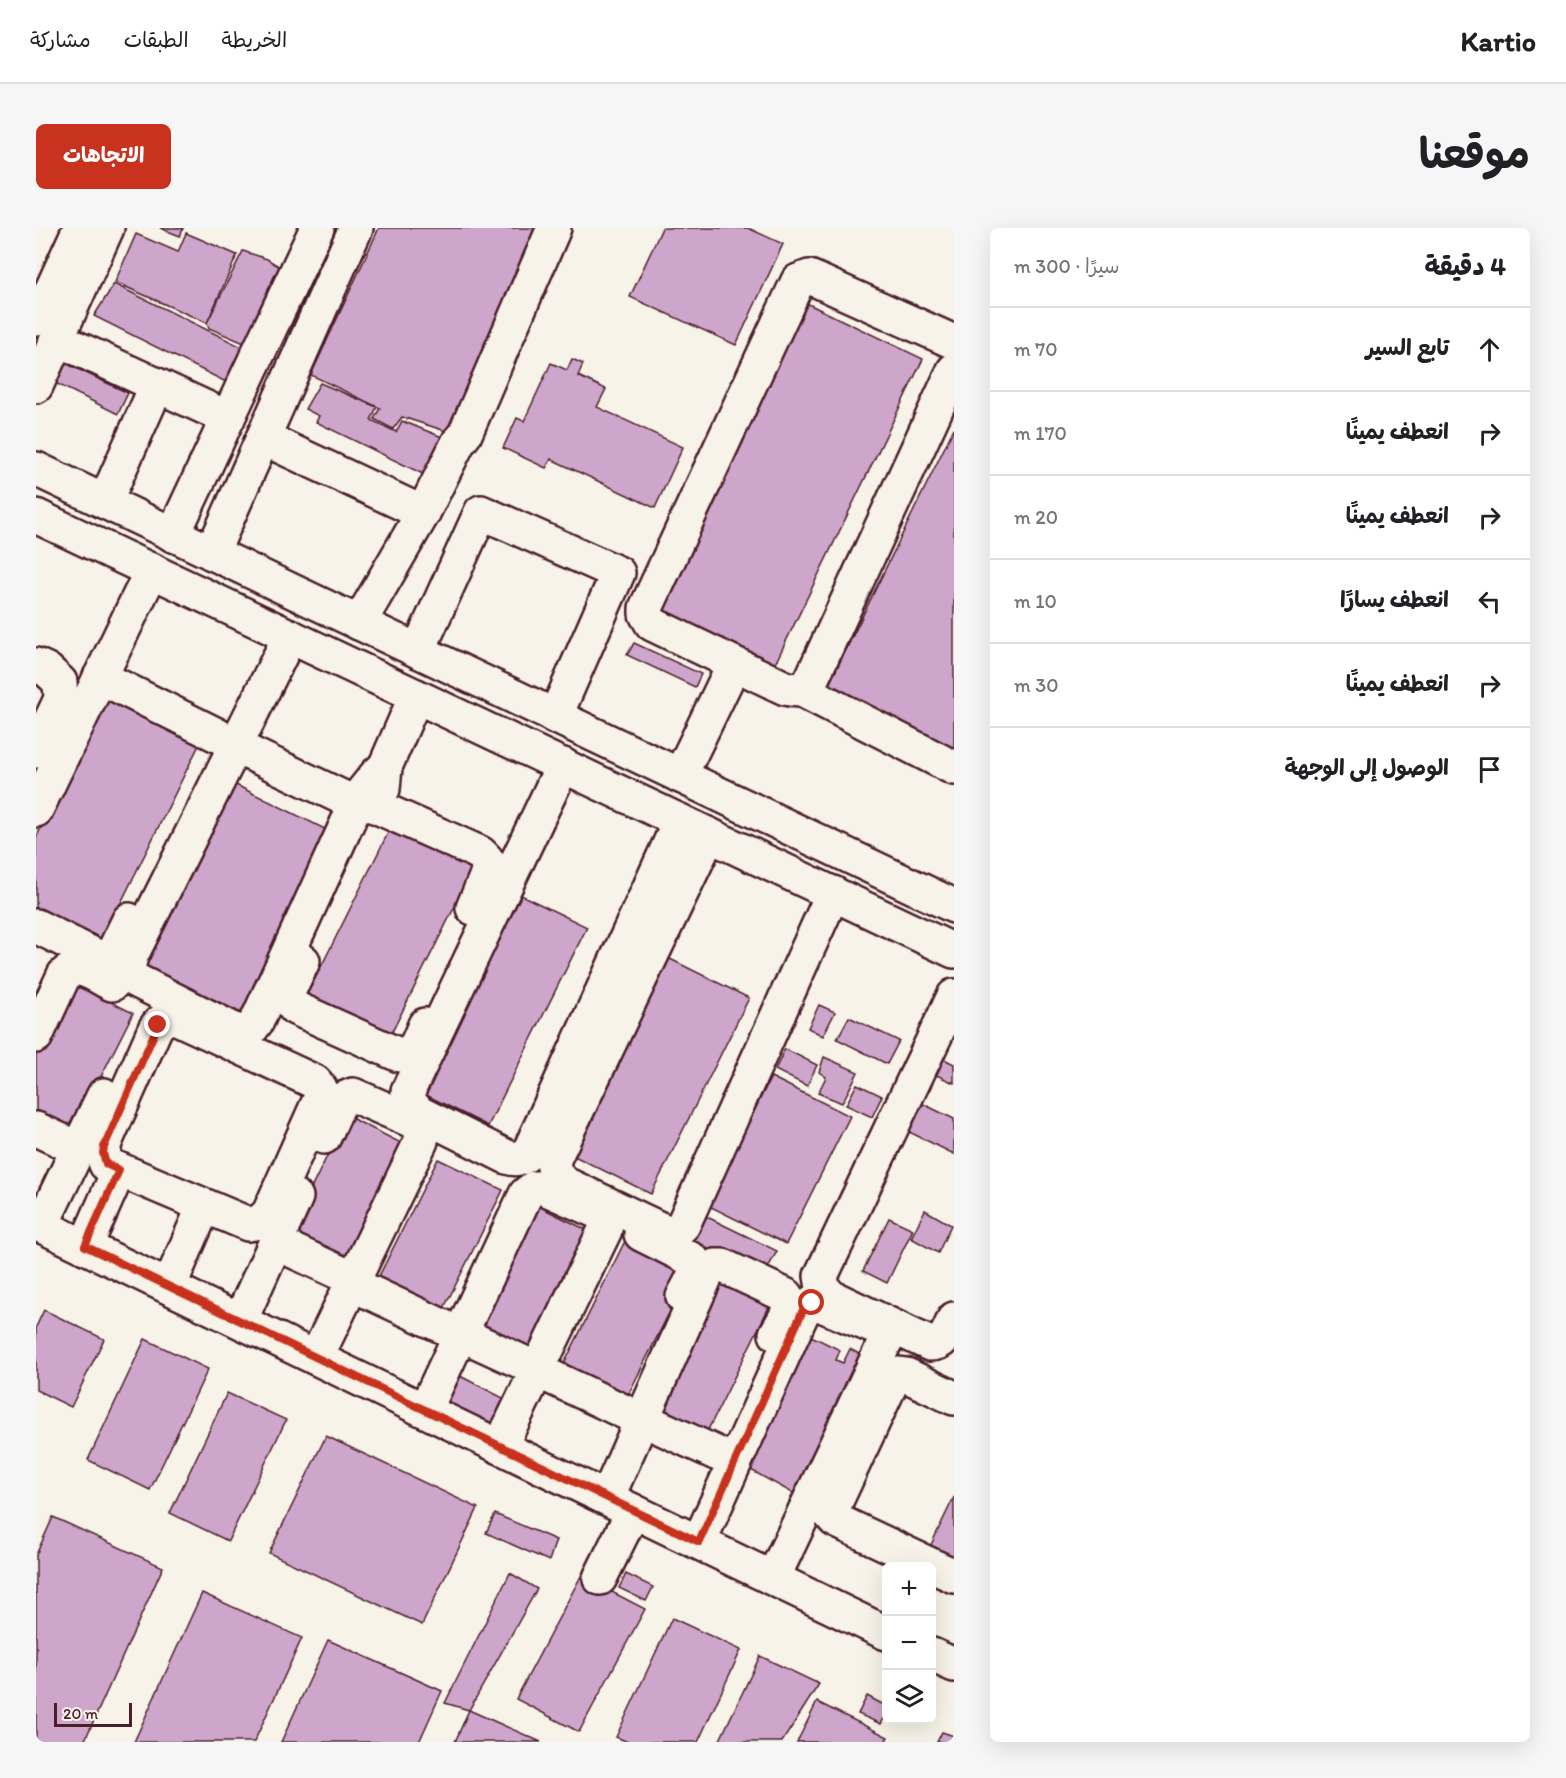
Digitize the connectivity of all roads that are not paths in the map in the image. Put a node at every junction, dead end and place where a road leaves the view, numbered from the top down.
1 (80, 228) edge
2 (107, 228) edge
3 (317, 228) edge
4 (356, 228) edge
5 (554, 228) edge
6 (46, 329) edge
7 (954, 342) edge
8 (954, 370) edge
9 (157, 385) junction
10 (36, 386) edge
11 (228, 418) junction
12 (263, 438) junction
13 (36, 469) edge
14 (105, 502) junction
15 (423, 513) junction
16 (36, 516) edge
17 (173, 535) junction
18 (213, 553) junction
19 (152, 570) junction
20 (359, 623) junction
21 (279, 631) junction
22 (418, 651) junction
23 (36, 664) edge
24 (734, 664) junction
25 (100, 677) junction
26 (802, 690) junction
27 (416, 696) junction
28 (555, 717) junction
29 (226, 741) junction
30 (36, 751) edge
31 (563, 765) junction
32 (954, 768) edge
33 (680, 776) junction
34 (365, 805) junction
35 (36, 810) edge
36 (694, 828) junction
37 (833, 893) junction
38 (954, 906) edge
39 (36, 926) edge
40 (36, 950) edge
41 (954, 951) edge
42 (954, 996) edge
43 (36, 1009) edge
44 (36, 1036) edge
45 (36, 1129) edge
46 (77, 1148) junction
47 (119, 1170) junction
48 (204, 1206) junction
49 (39, 1225) edge
50 (276, 1242) junction
51 (85, 1246) junction
52 (361, 1285) junction
53 (169, 1287) junction
54 (954, 1319) edge
55 (240, 1321) junction
56 (452, 1330) junction
57 (324, 1362) junction
58 (544, 1373) junction
59 (954, 1398) edge
60 (416, 1406) junction
61 (635, 1416) junction
62 (508, 1450) junction
63 (718, 1454) junction
64 (610, 1499) junction
65 (689, 1537) junction
66 (954, 1576) edge
67 (600, 1578) dead end
68 (773, 1578) junction
69 (882, 1631) edge
70 (936, 1656) edge
71 (954, 1665) edge

1 - 6 street
2 - 6 street
3 - 11 street
4 - 12 street
5 - 15 street
6 - 9 street
6 - 10 street
7 - 24 street
8 - 26 street
9 - 11 street
9 - 14 street
11 - 17 street
12 - 15 street
12 - 18 street
13 - 14 street
14 - 17 street
15 - 20 street
16 - 19 street
17 - 18 street
18 - 20 street
19 - 21 street
19 - 25 street
20 - 22 street
21 - 27 street
21 - 29 street
22 - 28 street
22 - 28 street
23 - 30 street
24 - 26 street
24 - 33 street
25 - 29 street
25 - 35 street
26 - 32 street
27 - 31 street
27 - 34 street
28 - 33 street
29 - 34 street
29 - 34 street
29 - 39 street
31 - 36 street
31 - 36 street
33 - 38 street
34 - 34 street
36 - 37 street
36 - 37 street
37 - 41 street
40 - 43 street
42 - 54 street
44 - 46 street
45 - 46 street
46 - 49 street
47 - 48 street
47 - 48 street
47 - 51 street
48 - 53 street
49 - 51 street
50 - 52 street
50 - 52 street
50 - 55 street
51 - 53 street
52 - 56 street
52 - 56 street
52 - 57 street
53 - 55 street
55 - 57 street
56 - 58 street
56 - 58 street
56 - 60 street
57 - 60 street
58 - 61 street
58 - 61 street
58 - 62 street
59 - 66 street
60 - 62 street
61 - 63 street
61 - 63 street
61 - 64 street
62 - 64 street
63 - 65 street
64 - 65 street
64 - 67 street
65 - 68 street
65 - 68 street
68 - 69 street
70 - 71 street

